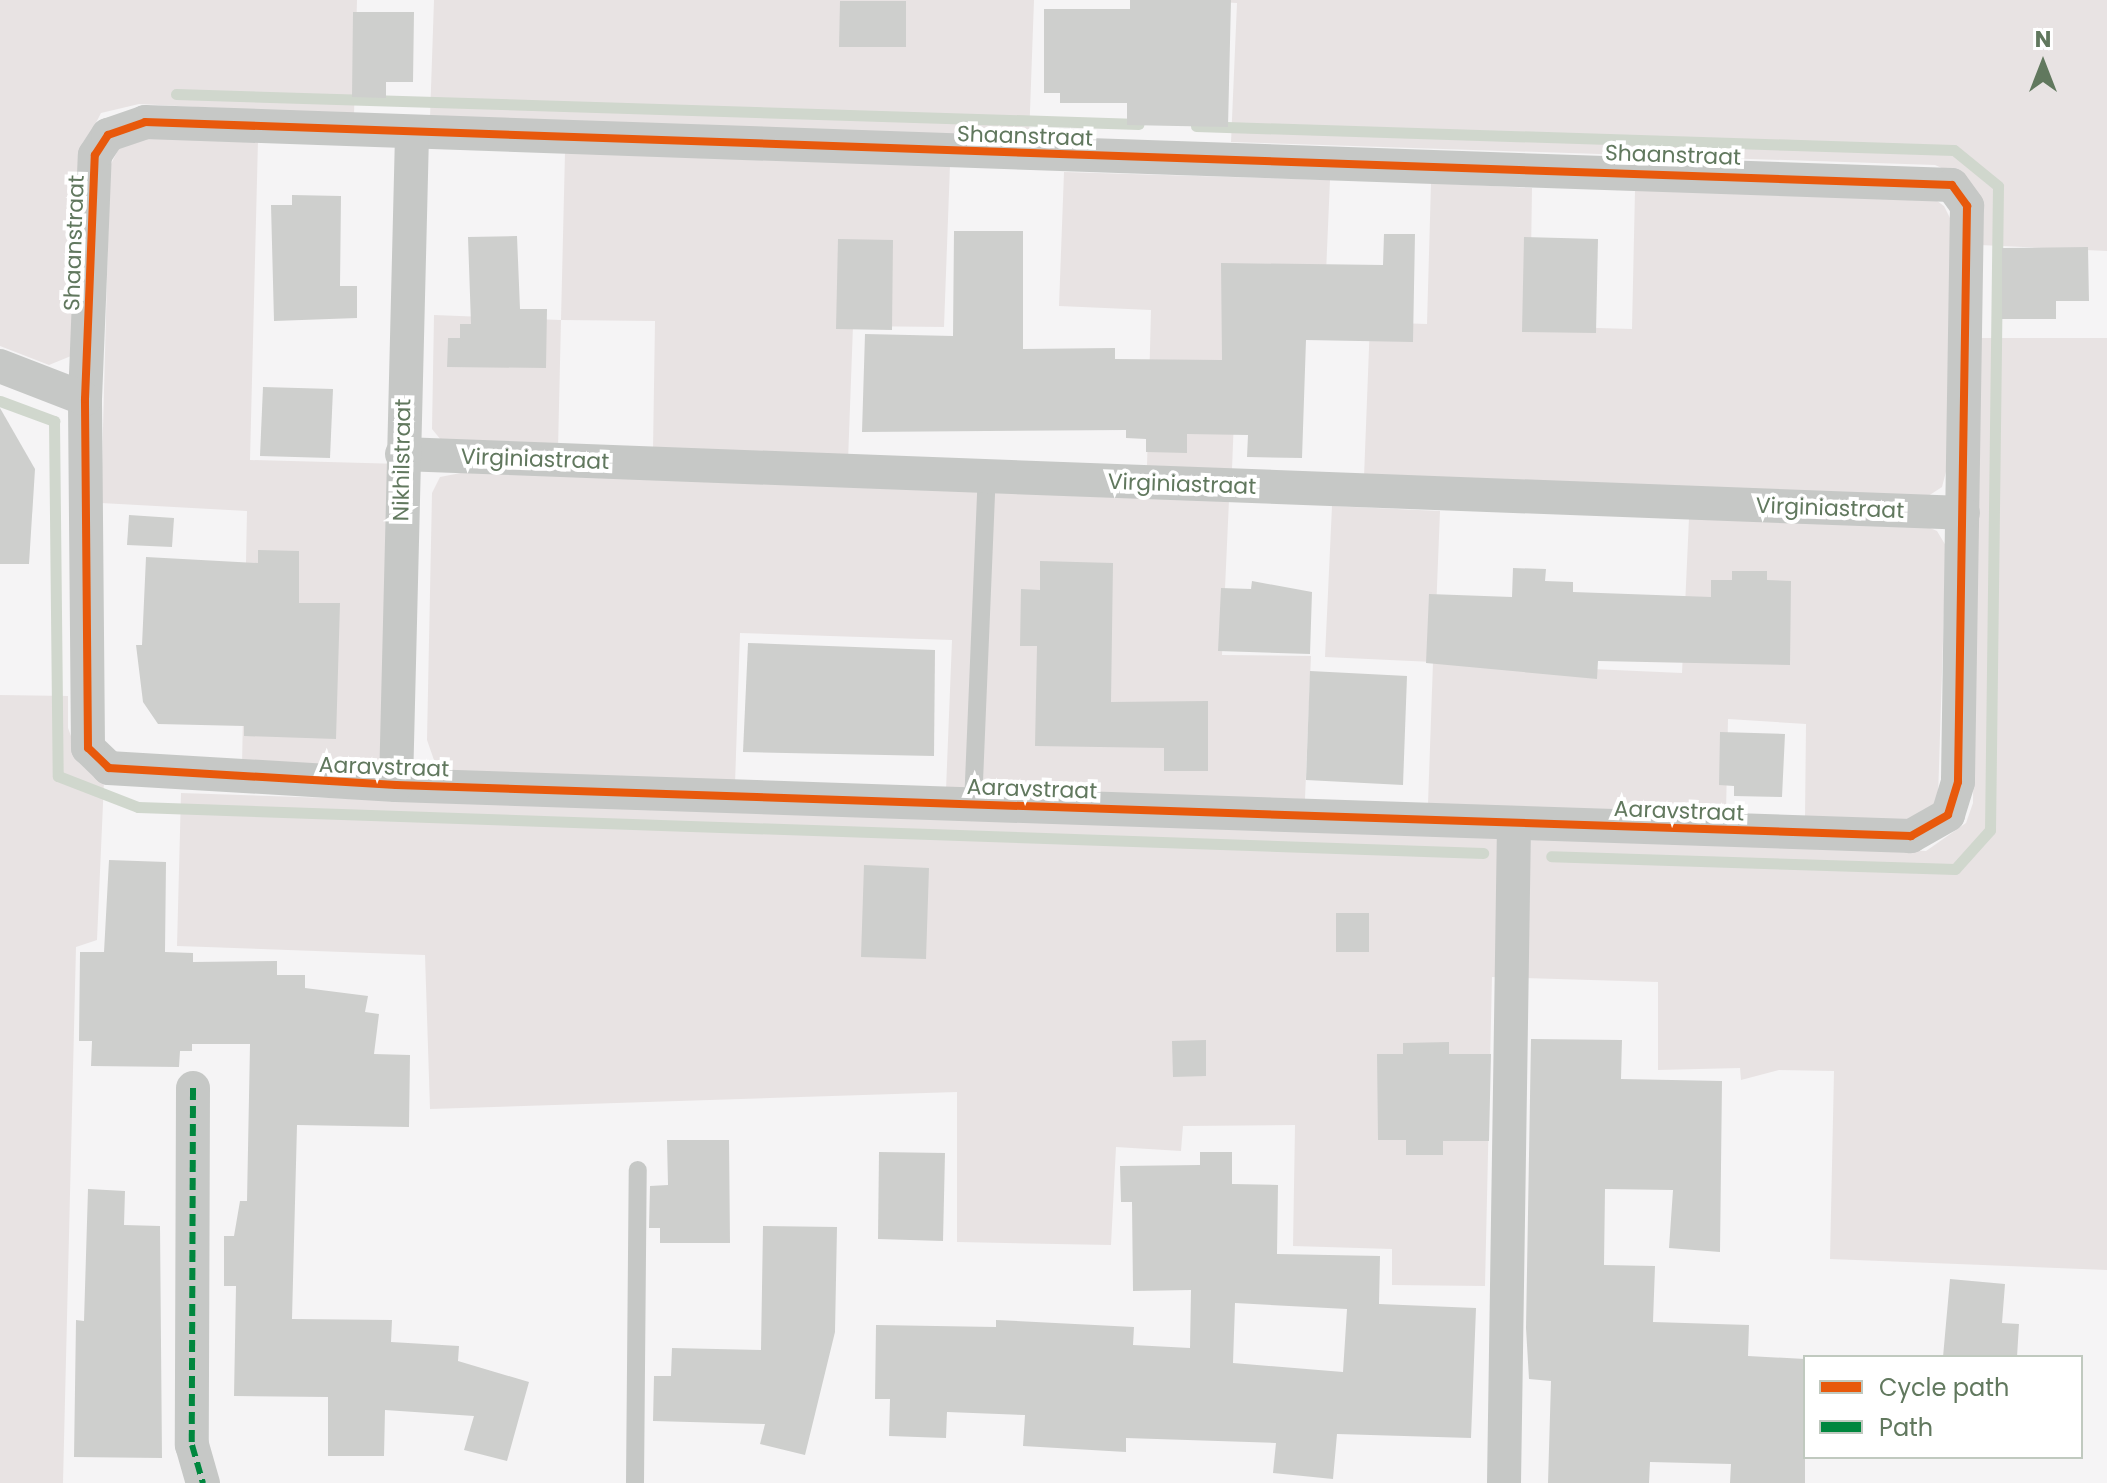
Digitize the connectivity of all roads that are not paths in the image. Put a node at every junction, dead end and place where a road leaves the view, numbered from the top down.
1 (412, 136) junction
2 (0, 366) edge
3 (85, 399) junction
4 (402, 454) junction
5 (987, 476) junction
6 (1963, 513) junction
7 (109, 768) joint
8 (396, 785) junction
9 (973, 805) junction
10 (1948, 815) joint
11 (1514, 824) junction
12 (193, 1088) dead end
13 (638, 1170) dead end
14 (203, 1483) edge
15 (635, 1483) edge
16 (1504, 1483) edge

1 - 3 street, Shaanstraat
1 - 4 street, Nikhilstraat
1 - 6 street, Shaanstraat
2 - 3 street
3 - 7 street, Shaanstraat
4 - 5 street, Virginiastraat
4 - 8 street, Nikhilstraat
5 - 6 street, Virginiastraat
5 - 9 lane
6 - 10 street, Shaanstraat
7 - 8 street, Aaravstraat
8 - 9 street, Aaravstraat
9 - 11 street, Aaravstraat
10 - 11 street, Aaravstraat
11 - 16 street
12 - 14 street
13 - 15 lane

